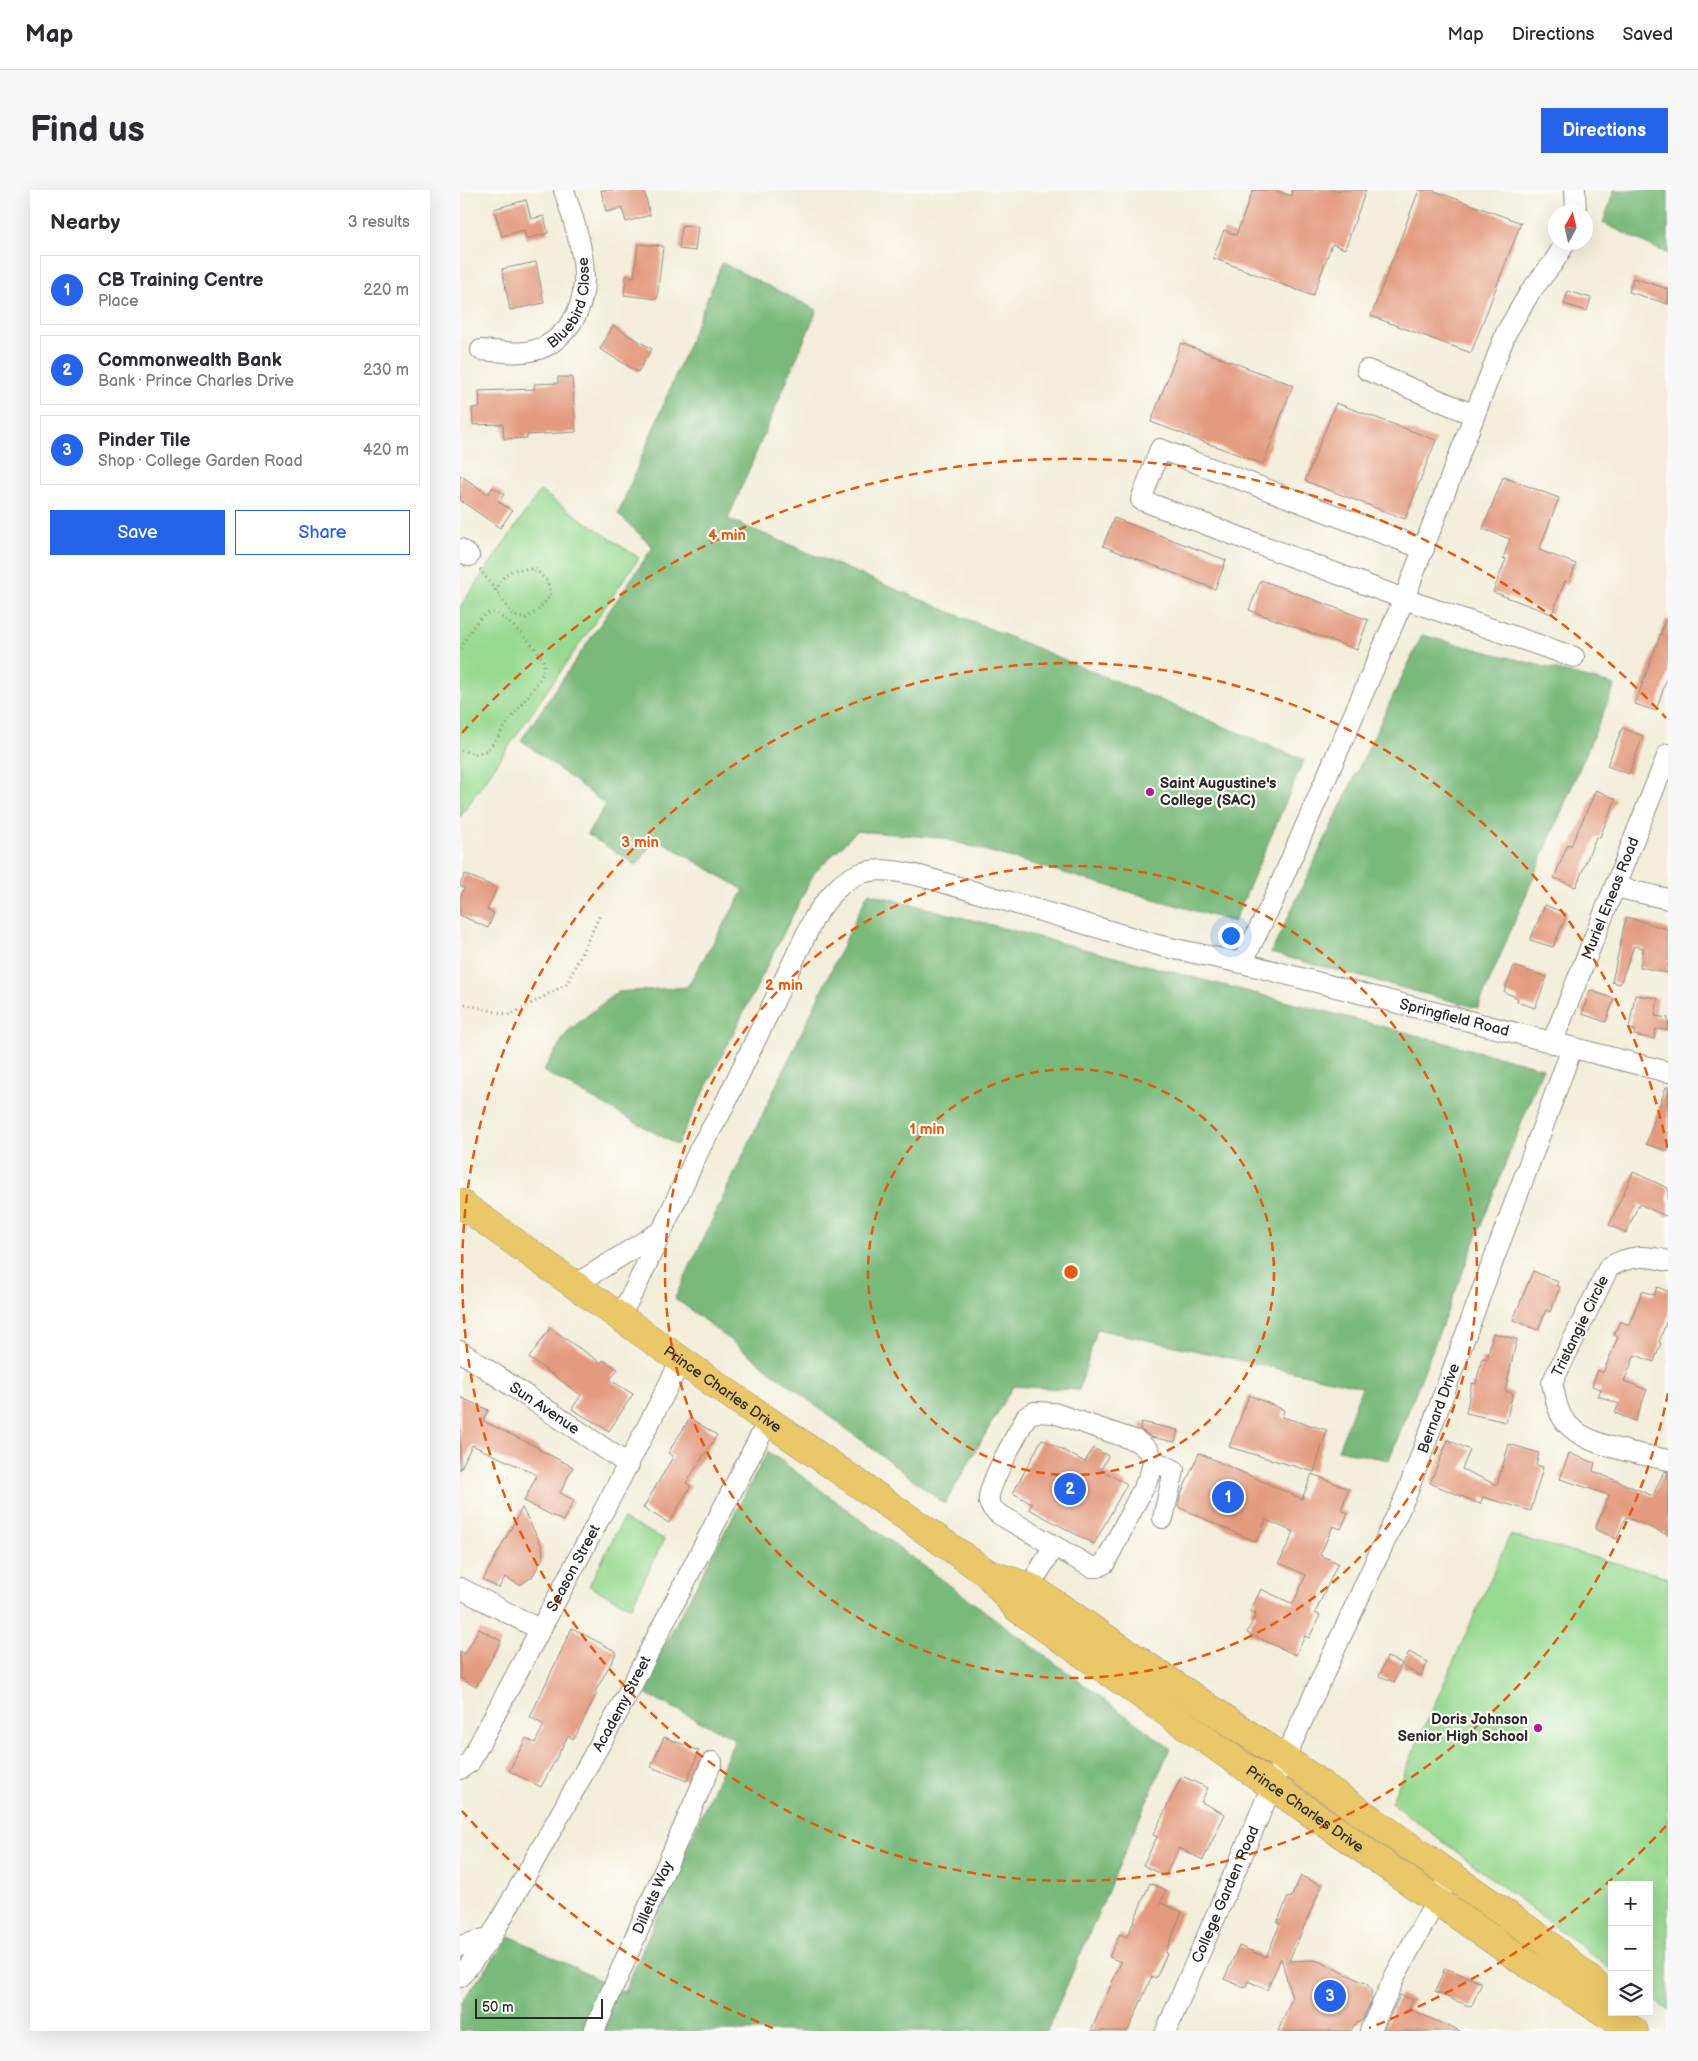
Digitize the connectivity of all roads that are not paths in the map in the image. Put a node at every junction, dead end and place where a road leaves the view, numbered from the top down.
1 (564, 190) edge
2 (1575, 190) edge
3 (1576, 205) edge
4 (1561, 250) edge
5 (481, 350) dead end
6 (1367, 370) dead end
7 (1474, 415) junction
8 (1424, 549) junction
9 (1404, 599) junction
10 (1574, 656) dead end
11 (1668, 754) edge
12 (1615, 887) junction
13 (1668, 899) edge
14 (1242, 963) junction
15 (1552, 1043) junction
16 (1572, 1048) junction
17 (1668, 1072) edge
18 (460, 1203) edge
19 (661, 1232) junction
20 (1668, 1261) edge
21 (576, 1284) junction
22 (620, 1316) junction
23 (460, 1351) edge
24 (681, 1360) junction
25 (768, 1421) junction
26 (1668, 1460) edge
27 (1153, 1461) junction
28 (629, 1465) junction
29 (1164, 1518) dead end
30 (1054, 1546) junction
31 (460, 1588) edge
32 (1023, 1597) junction
33 (539, 1629) junction
34 (1284, 1759) junction
35 (712, 1762) dead end
36 (460, 1769) edge
37 (1272, 1786) junction
38 (1450, 1875) junction
39 (1436, 1900) junction
40 (491, 1937) junction
41 (460, 1946) edge
42 (460, 1977) edge
43 (1608, 1996) edge
44 (1632, 2016) edge
45 (594, 2031) edge
46 (1166, 2031) edge
47 (1370, 2031) edge
48 (1634, 2031) edge
49 (1649, 2031) edge

1 - 5 street, Bluebird Close
2 - 3 street
4 - 7 street
6 - 7 street
7 - 8 street
8 - 9 street
8 - 9 street
9 - 10 street
9 - 14 street
11 - 12 street, Muriel Eneas Road
12 - 13 street
12 - 15 street, Muriel Eneas Road
14 - 15 street, Springfield Road
14 - 19 street, Springfield Road
15 - 16 street, Springfield Road
16 - 17 street, Springfield Road
16 - 34 street, Bernard Drive
18 - 21 highway, Prince Charles Drive
19 - 21 street
19 - 22 street, Springfield Road
20 - 26 street, Tristangie Circle
21 - 22 highway, Prince Charles Drive
22 - 24 highway, Prince Charles Drive
23 - 28 street, Sun Avenue
24 - 25 highway, Prince Charles Drive
24 - 28 street, Season Street
25 - 32 highway, Prince Charles Drive
25 - 40 street, Academy Street
27 - 29 street
27 - 30 street
27 - 30 street
28 - 33 street, Season Street
30 - 32 street
31 - 33 street
32 - 34 highway, Prince Charles Drive
32 - 37 highway, Prince Charles Drive
33 - 36 street, Season Street
34 - 37 street, College Garden Road
34 - 38 highway, Prince Charles Drive
35 - 45 street, Dilletts Way
37 - 39 highway, Prince Charles Drive
37 - 46 street, College Garden Road
38 - 39 street
38 - 43 highway, Prince Charles Drive
39 - 47 street
39 - 48 highway, Prince Charles Drive
40 - 41 street
40 - 42 street, Academy Street
44 - 49 highway

